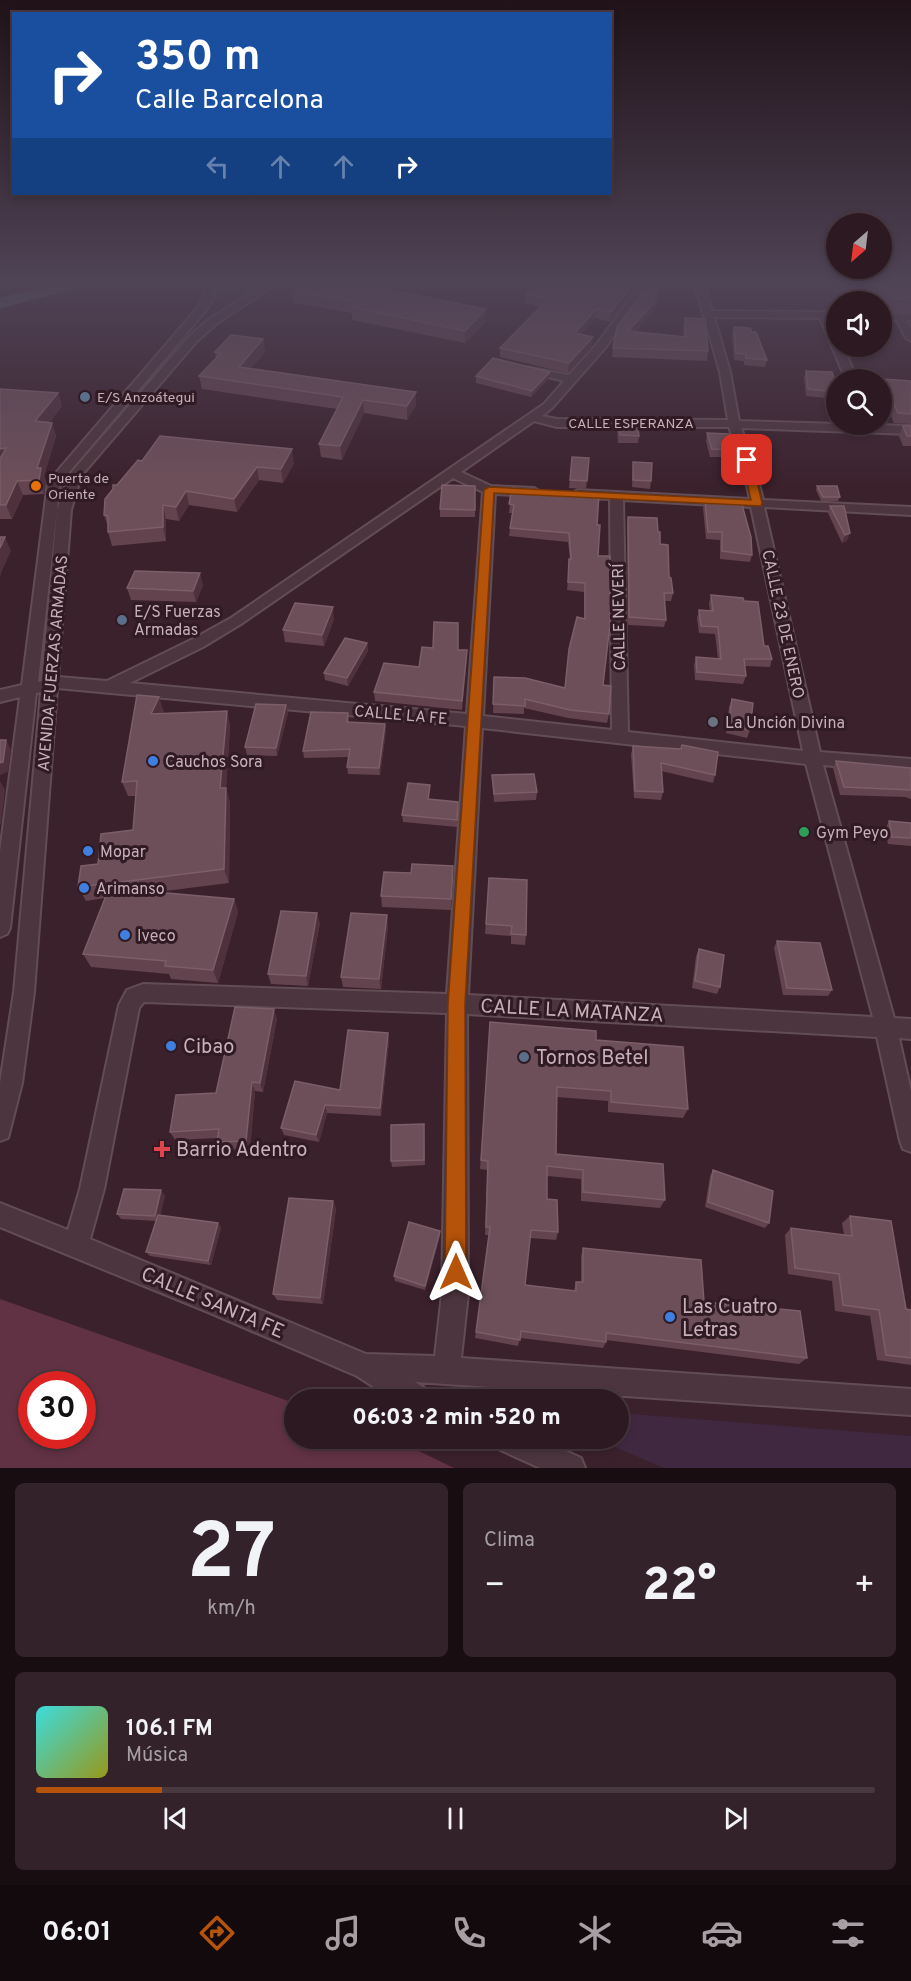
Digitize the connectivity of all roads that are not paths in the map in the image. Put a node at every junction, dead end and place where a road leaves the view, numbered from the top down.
1 (166, 351) edge
2 (182, 351) edge
3 (597, 351) edge
4 (719, 351) edge
5 (518, 366) edge
6 (572, 380) junction
7 (533, 417) junction
8 (734, 424) junction
9 (826, 425) edge
10 (892, 428) edge
11 (911, 430) edge
12 (453, 473) junction
13 (489, 490) junction
14 (616, 496) junction
15 (757, 503) junction
16 (911, 511) edge
17 (50, 684) junction
18 (108, 687) junction
19 (29, 689) junction
20 (0, 696) edge
21 (476, 722) junction
22 (620, 737) junction
23 (813, 758) junction
24 (911, 766) edge
25 (18, 778) junction
26 (0, 783) edge
27 (0, 928) edge
28 (457, 1004) junction
29 (886, 1028) junction
30 (911, 1029) edge
31 (0, 1130) edge
32 (911, 1141) edge
33 (0, 1215) edge
34 (76, 1245) junction
35 (366, 1367) junction
36 (447, 1370) junction
37 (402, 1389) edge
38 (911, 1402) edge
39 (530, 1449) edge
40 (571, 1468) edge

1 - 19 street, AVENIDA FUERZAS ARMADAS
2 - 17 street, AVENIDA FUERZAS ARMADAS
3 - 6 street
4 - 8 street, CALLE 23 DE ENERO
5 - 6 street
6 - 7 street
7 - 8 street, CALLE ESPERANZA
7 - 12 street
8 - 9 street, CALLE ESPERANZA
8 - 15 street, CALLE 23 DE ENERO
10 - 11 street, CALLE ESPERANZA
12 - 13 street
12 - 18 street
13 - 14 street
13 - 21 street
14 - 15 street
14 - 22 street, CALLE NEVERÍ
15 - 16 street
15 - 23 street, CALLE 23 DE ENERO
17 - 18 street, CALLE LA FE
17 - 19 street, CALLE LA FE
17 - 31 street, AVENIDA FUERZAS ARMADAS
18 - 21 street, CALLE LA FE
19 - 20 street, CALLE LA FE
19 - 25 street, AVENIDA FUERZAS ARMADAS
21 - 22 street, CALLE LA FE
21 - 28 street
22 - 23 street, CALLE LA FE
23 - 24 street, CALLE LA FE
23 - 29 street, CALLE 23 DE ENERO
25 - 26 street
25 - 27 street, AVENIDA FUERZAS ARMADAS
28 - 29 street, CALLE LA MATANZA
28 - 34 street, CALLE LA MATANZA
28 - 36 street
29 - 30 street, CALLE LA MATANZA
29 - 32 street, CALLE 23 DE ENERO
33 - 34 street, CALLE SANTA FE
34 - 35 street, CALLE SANTA FE
35 - 36 street
35 - 37 street, CALLE SANTA FE
36 - 38 street
39 - 40 street

